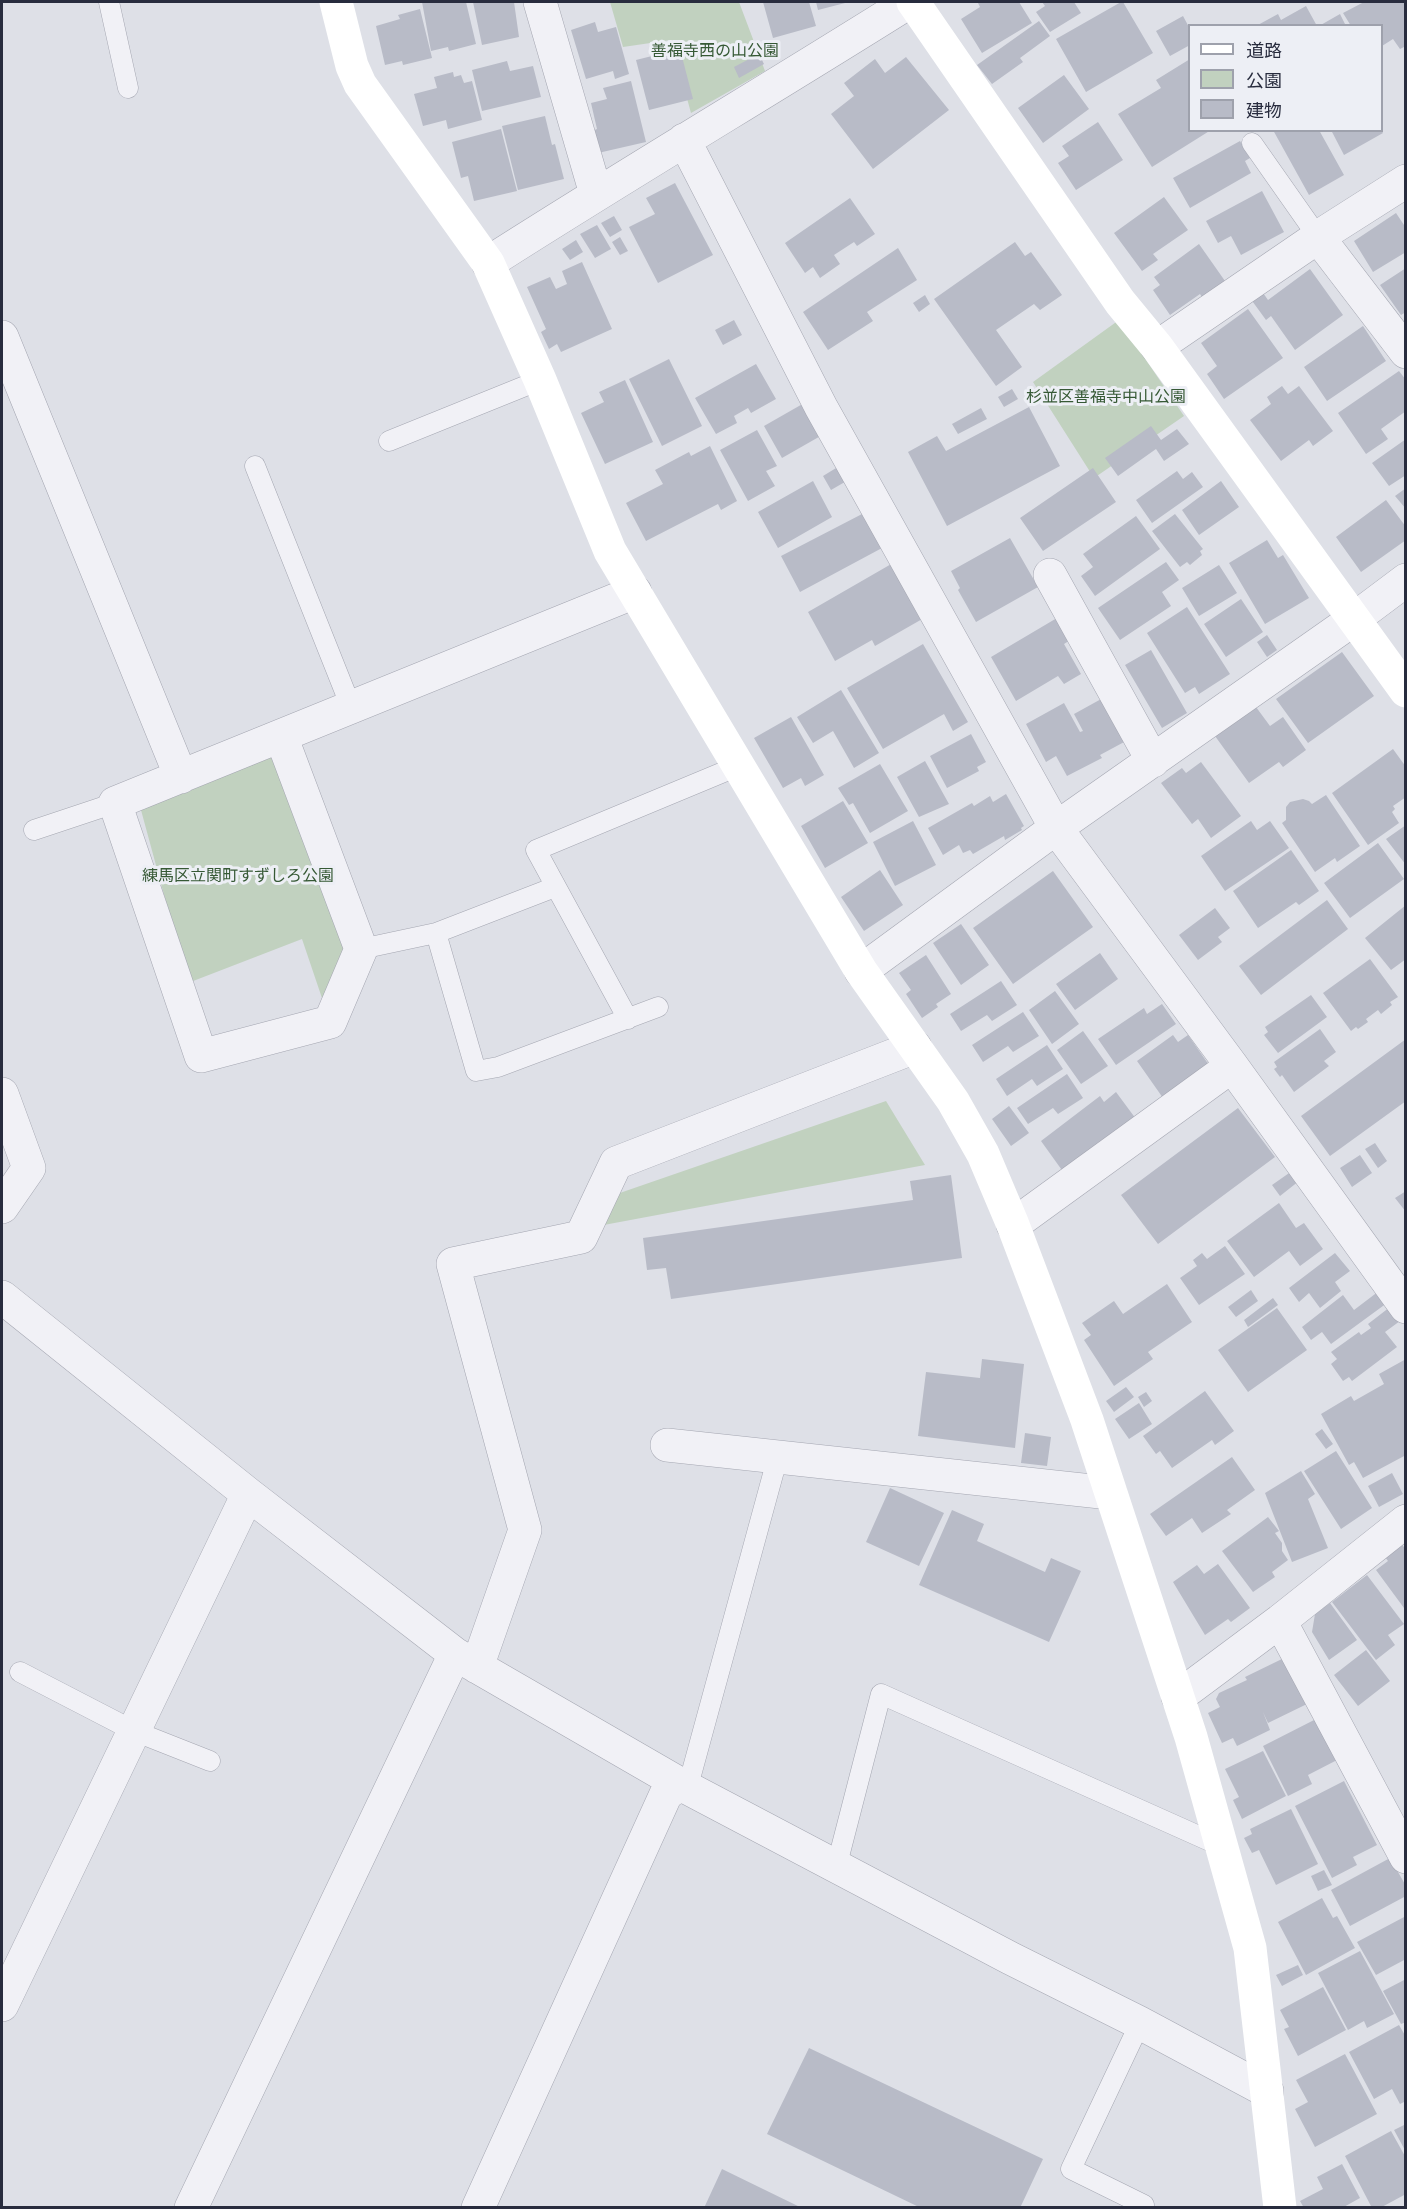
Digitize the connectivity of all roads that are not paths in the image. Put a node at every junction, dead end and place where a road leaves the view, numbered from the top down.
1 (109, 2) edge
2 (336, 2) edge
3 (540, 2) edge
4 (911, 2) edge
5 (128, 87) dead end
6 (684, 140) junction
7 (1252, 143) dead end
8 (1406, 181) edge
9 (596, 194) junction
10 (1318, 237) junction
11 (488, 263) junction
12 (2, 337) edge
13 (1157, 347) junction
14 (1406, 352) edge
15 (540, 380) junction
16 (389, 441) dead end
17 (255, 466) dead end
18 (1050, 575) dead end
19 (1406, 580) edge
20 (635, 592) junction
21 (1354, 619) junction
22 (1406, 691) edge
23 (351, 707) junction
24 (281, 736) junction
25 (1153, 761) junction
26 (738, 766) junction
27 (181, 777) junction
28 (115, 803) junction
29 (1056, 828) junction
30 (34, 830) dead end
31 (555, 887) junction
32 (436, 933) junction
33 (361, 949) junction
34 (861, 971) junction
35 (658, 1007) dead end
36 (628, 1019) junction
37 (915, 1047) junction
38 (1232, 1066) junction
39 (2, 1094) edge
40 (2, 1207) edge
41 (1013, 1225) junction
42 (2, 1297) edge
43 (1406, 1307) edge
44 (667, 1445) dead end
45 (778, 1456) junction
46 (1110, 1493) junction
47 (248, 1494) junction
48 (1406, 1521) edge
49 (1280, 1621) junction
50 (466, 1660) junction
51 (20, 1672) dead end
52 (1178, 1697) junction
53 (134, 1731) junction
54 (210, 1761) dead end
55 (680, 1784) junction
56 (1397, 1820) edge
57 (1221, 1846) junction
58 (1406, 1857) edge
59 (836, 1868) junction
60 (2, 2005) edge
61 (1140, 2023) junction
62 (1267, 2091) junction
63 (191, 2208) edge
64 (478, 2208) edge
65 (1143, 2208) edge
66 (1280, 2208) edge

1 - 5 lane
2 - 11 street
3 - 9 street
4 - 6 street
4 - 13 street
6 - 9 street
6 - 29 street
7 - 10 lane
8 - 10 street
9 - 11 street
10 - 13 street
10 - 14 street
11 - 15 street
12 - 27 street
13 - 21 street
15 - 16 lane
15 - 20 street
17 - 23 lane
18 - 25 street
19 - 21 street
20 - 23 street
20 - 26 street
21 - 22 street
21 - 25 street
23 - 24 street
24 - 27 street
24 - 33 street
25 - 29 street
26 - 31 lane
26 - 34 street
27 - 28 street
28 - 30 lane
28 - 33 street
29 - 34 street
29 - 38 street
31 - 32 lane
31 - 36 lane
32 - 33 lane
32 - 36 lane
34 - 37 street
35 - 36 lane
37 - 41 street
37 - 50 street
38 - 41 street
38 - 43 street
39 - 40 street
41 - 46 street
42 - 47 street
44 - 45 street
45 - 46 street
45 - 55 lane
46 - 52 street
47 - 50 street
47 - 53 street
48 - 49 street
49 - 52 street
49 - 56 street
50 - 55 street
50 - 63 street
51 - 53 lane
52 - 57 street
53 - 54 lane
53 - 60 street
55 - 59 street
55 - 64 street
56 - 58 street
57 - 59 lane
57 - 62 street
59 - 61 street
61 - 62 street
61 - 65 lane
62 - 66 street

